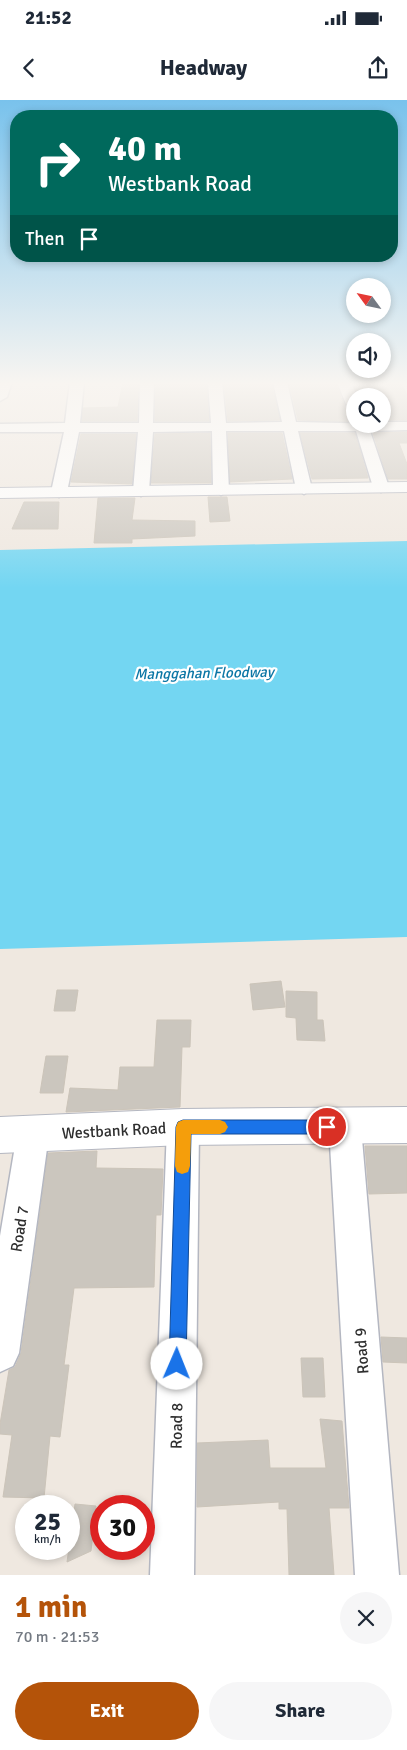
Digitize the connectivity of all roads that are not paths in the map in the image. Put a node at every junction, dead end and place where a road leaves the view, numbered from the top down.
1 (67, 451) edge
2 (144, 451) edge
3 (219, 451) edge
4 (295, 451) edge
5 (370, 451) edge
6 (381, 487) junction
7 (407, 487) edge
8 (304, 488) junction
9 (220, 490) junction
10 (141, 491) junction
11 (59, 492) junction
12 (0, 493) edge
13 (407, 1125) edge
14 (183, 1127) junction
15 (345, 1127) junction
16 (16, 1134) edge
17 (0, 1353) edge
18 (172, 1575) edge
19 (377, 1575) edge

1 - 11 street
2 - 10 street
3 - 9 street
4 - 8 street
5 - 6 street
6 - 7 main road
6 - 8 main road
8 - 9 main road
9 - 10 main road
10 - 11 main road
11 - 12 main road
13 - 15 main road, Westbank Road
14 - 15 main road, Westbank Road
14 - 16 main road, Westbank Road
14 - 18 street, Road 8
15 - 19 street, Road 9
16 - 17 street, Road 7

